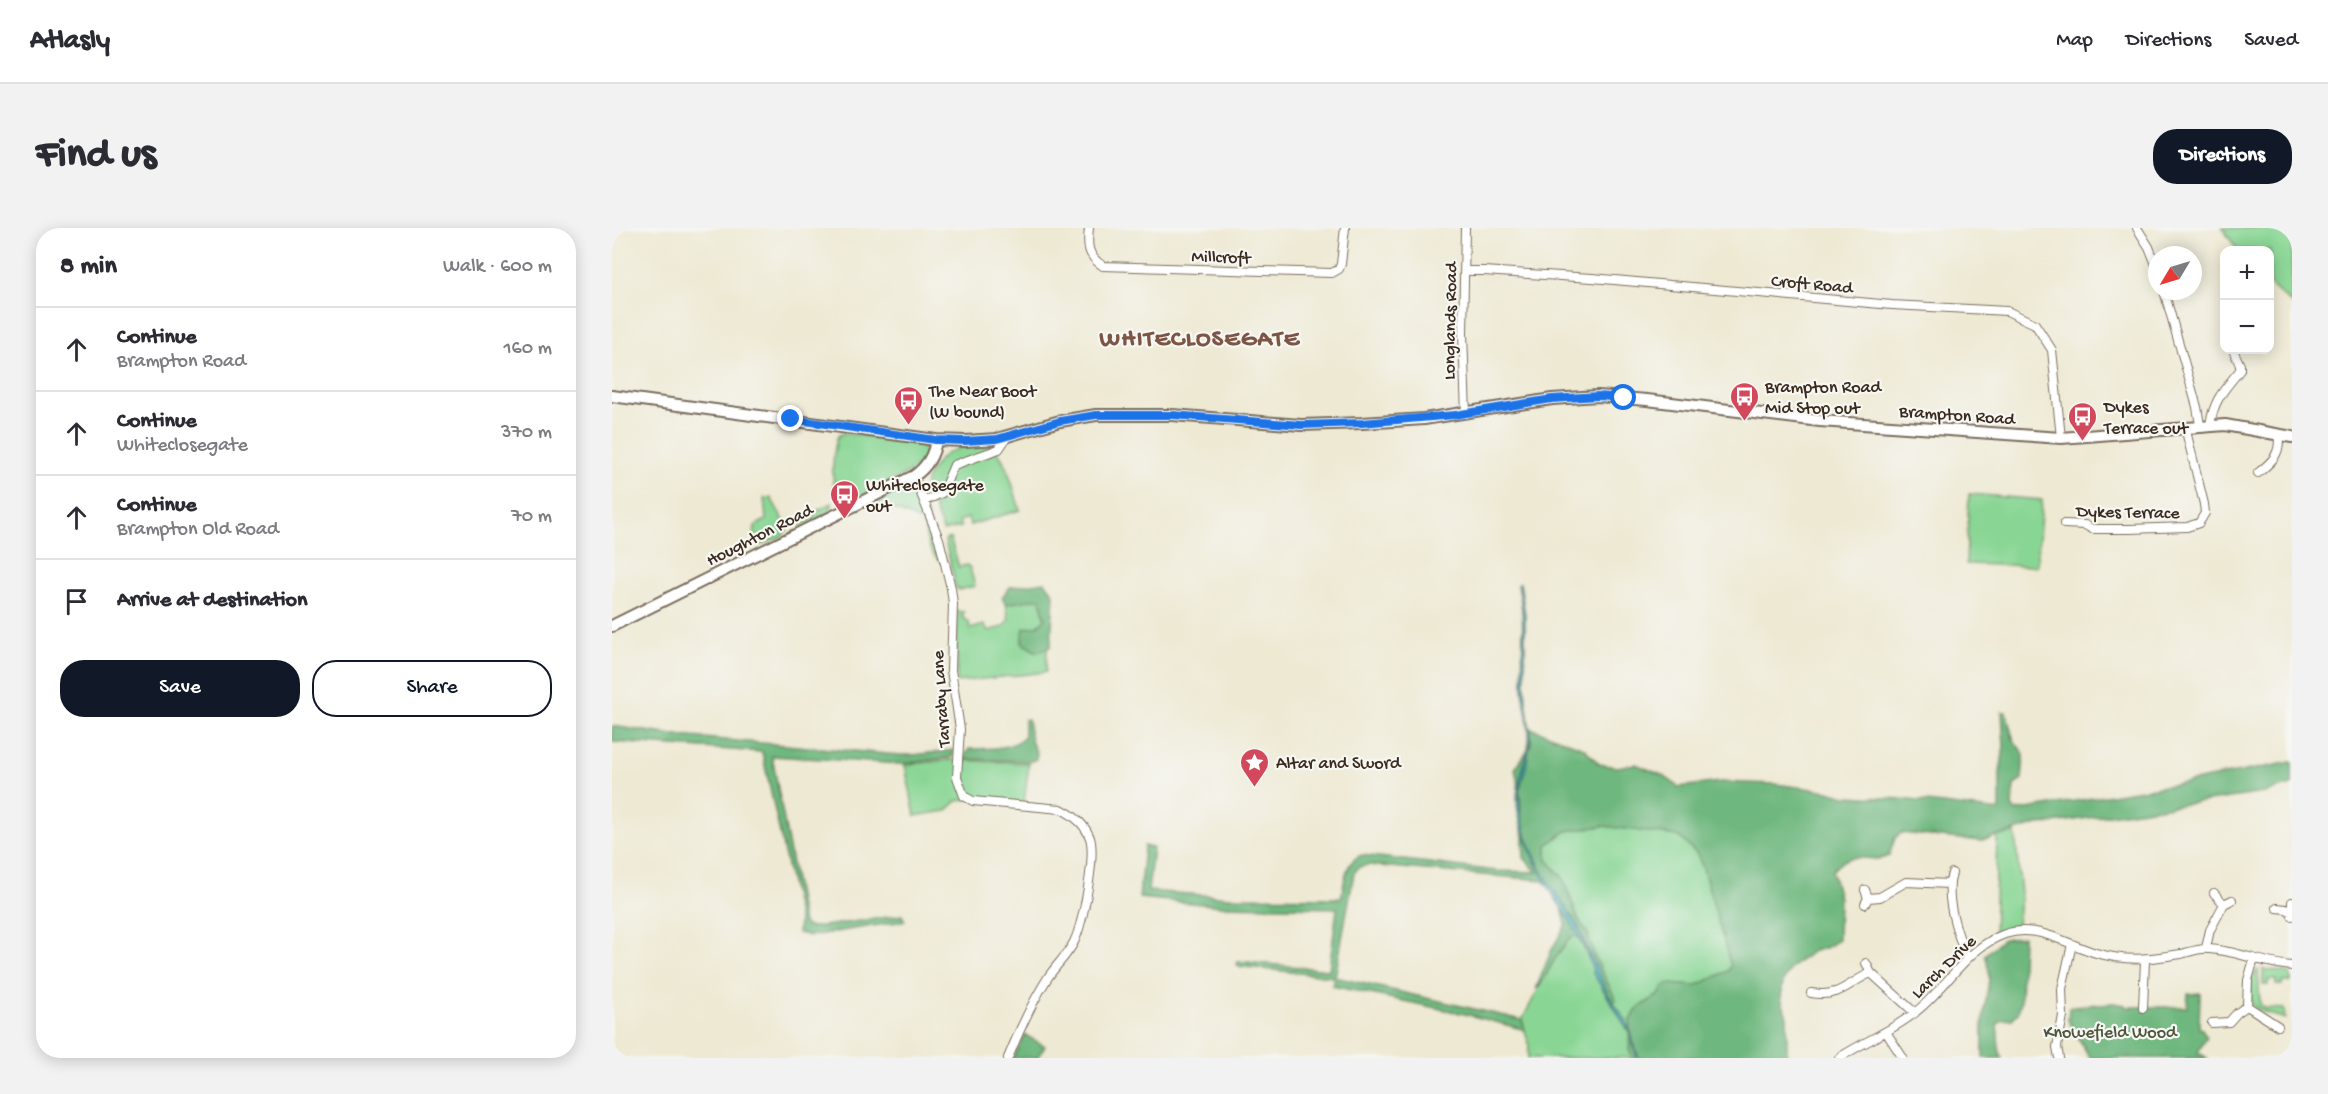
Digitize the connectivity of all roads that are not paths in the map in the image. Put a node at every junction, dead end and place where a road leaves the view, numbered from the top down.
1 (1089, 228) edge
2 (1345, 228) edge
3 (1465, 228) edge
4 (2137, 228) edge
5 (2148, 246) edge
6 (1465, 272) junction
7 (2167, 300) edge
8 (2235, 354) edge
9 (612, 396) edge
10 (1466, 414) junction
11 (2205, 425) junction
12 (2186, 427) junction
13 (2278, 434) junction
14 (1007, 436) junction
15 (2292, 437) edge
16 (2061, 438) junction
17 (936, 440) junction
18 (2259, 473) dead end
19 (914, 476) junction
20 (925, 501) junction
21 (2064, 524) dead end
22 (612, 626) edge
23 (1952, 873) dead end
24 (1948, 884) junction
25 (1864, 890) dead end
26 (2214, 893) dead end
27 (2232, 900) dead end
28 (2292, 902) edge
29 (2223, 904) junction
30 (2277, 908) dead end
31 (2292, 912) edge
32 (2292, 916) edge
33 (2072, 944) junction
34 (2206, 948) junction
35 (1967, 958) junction
36 (2254, 959) junction
37 (2145, 960) junction
38 (1866, 963) dead end
39 (2292, 966) edge
40 (1871, 973) junction
41 (1811, 993) dead end
42 (2247, 1006) junction
43 (2143, 1008) dead end
44 (1915, 1013) junction
45 (2212, 1023) dead end
46 (2278, 1026) dead end
47 (1887, 1032) junction
48 (1008, 1058) edge
49 (1839, 1058) edge
50 (1903, 1058) edge
51 (2059, 1058) edge

1 - 2 street, Millcroft
3 - 6 street, Longlands Road
4 - 5 street
6 - 10 street, Longlands Road
6 - 16 street, Croft Road
7 - 11 street
8 - 11 street
9 - 17 main road
10 - 14 main road, Brampton Road
10 - 16 main road, Brampton Road
11 - 12 main road, Brampton Road
11 - 13 main road, Brampton Road
12 - 16 main road, Brampton Road
12 - 21 street, Dykes Terrace
13 - 15 main road, Brampton Road
13 - 18 street
14 - 17 main road
14 - 20 street
17 - 19 main road, Houghton Road
19 - 20 street, Tarraby Lane
19 - 22 main road, Houghton Road
20 - 48 street, Tarraby Lane
23 - 24 street
24 - 25 street
24 - 35 street
26 - 29 street
27 - 29 street
28 - 31 street
29 - 34 street
30 - 31 street
31 - 32 street
33 - 35 street, Larch Drive
33 - 37 street, Larch Drive
33 - 51 street
34 - 36 street, Larch Drive
34 - 37 street, Larch Drive
35 - 44 street, Larch Drive
36 - 39 street, Larch Drive
36 - 42 street
37 - 43 street
38 - 40 street
40 - 41 street
40 - 44 street
42 - 45 street
42 - 46 street
44 - 47 street, Larch Drive
47 - 49 street, Larch Drive
47 - 50 street

